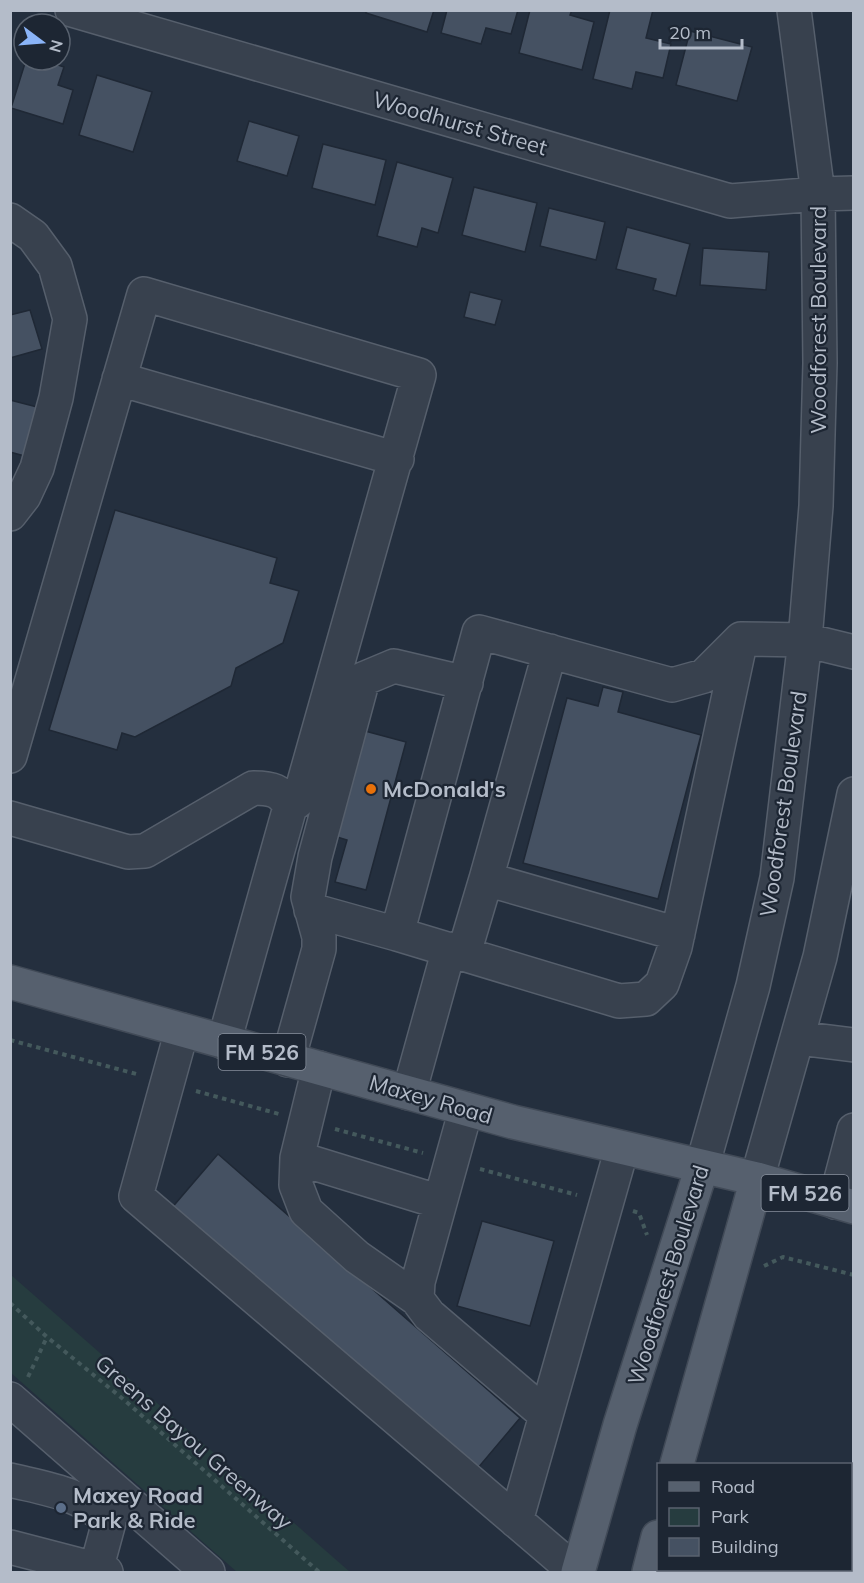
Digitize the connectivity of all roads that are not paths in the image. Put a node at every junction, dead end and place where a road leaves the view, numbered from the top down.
1 (72, 10) edge
2 (794, 10) edge
3 (854, 193) edge
4 (818, 194) junction
5 (10, 220) edge
6 (119, 379) junction
7 (397, 459) junction
8 (10, 514) edge
9 (741, 639) junction
10 (805, 640) junction
11 (550, 651) junction
12 (854, 652) edge
13 (465, 683) junction
14 (10, 756) edge
15 (852, 805) edge
16 (290, 807) junction
17 (10, 818) edge
18 (486, 879) junction
19 (844, 885) edge
20 (311, 910) junction
21 (397, 934) junction
22 (678, 934) junction
23 (456, 951) junction
24 (10, 982) edge
25 (182, 1030) junction
26 (798, 1038) junction
27 (224, 1042) junction
28 (854, 1045) edge
29 (288, 1060) junction
30 (319, 1068) junction
31 (409, 1093) junction
32 (466, 1109) junction
33 (854, 1130) edge
34 (622, 1148) junction
35 (297, 1158) junction
36 (702, 1167) junction
37 (757, 1179) junction
38 (440, 1202) junction
39 (844, 1205) edge
40 (417, 1299) junction
41 (19, 1390) edge
42 (546, 1415) junction
43 (677, 1463) edge
44 (10, 1480) edge
45 (516, 1521) junction
46 (657, 1541) edge
47 (10, 1547) edge
48 (101, 1571) edge
49 (208, 1572) edge
50 (577, 1572) edge
51 (650, 1572) edge

1 - 4 street, Woodhurst Street
2 - 4 street, Woodforest Boulevard
3 - 4 street, Woodhurst Street
4 - 10 street, Woodforest Boulevard
5 - 8 street
6 - 7 street
6 - 7 street
6 - 14 street
7 - 16 street
9 - 10 street
9 - 11 street
9 - 22 street
10 - 12 street
10 - 36 street, Woodforest Boulevard
11 - 13 street
11 - 18 street
13 - 20 street
13 - 21 street
15 - 19 street
16 - 17 street
16 - 27 street
18 - 22 street
18 - 23 street
19 - 26 street
20 - 21 street
20 - 29 street
21 - 23 street
22 - 23 street
23 - 31 street
24 - 25 main road, Maxey Road / FM 526
25 - 27 main road, Maxey Road / FM 526
25 - 45 street
26 - 28 street
26 - 37 street
27 - 29 main road, Maxey Road / FM 526
29 - 30 main road, Maxey Road / FM 526
30 - 31 main road, Maxey Road / FM 526
30 - 35 street
31 - 32 main road, Maxey Road / FM 526
32 - 34 main road, Maxey Road / FM 526
32 - 38 street
33 - 39 street
34 - 36 main road, Maxey Road / FM 526
34 - 42 street
35 - 38 street
35 - 40 street
36 - 37 main road, Maxey Road / FM 526
36 - 50 main road, Woodforest Boulevard
37 - 39 main road, Maxey Road / FM 526
37 - 43 main road
38 - 40 street
40 - 42 street
41 - 49 street
42 - 45 street
44 - 48 street
45 - 50 street
46 - 51 main road
47 - 48 street

